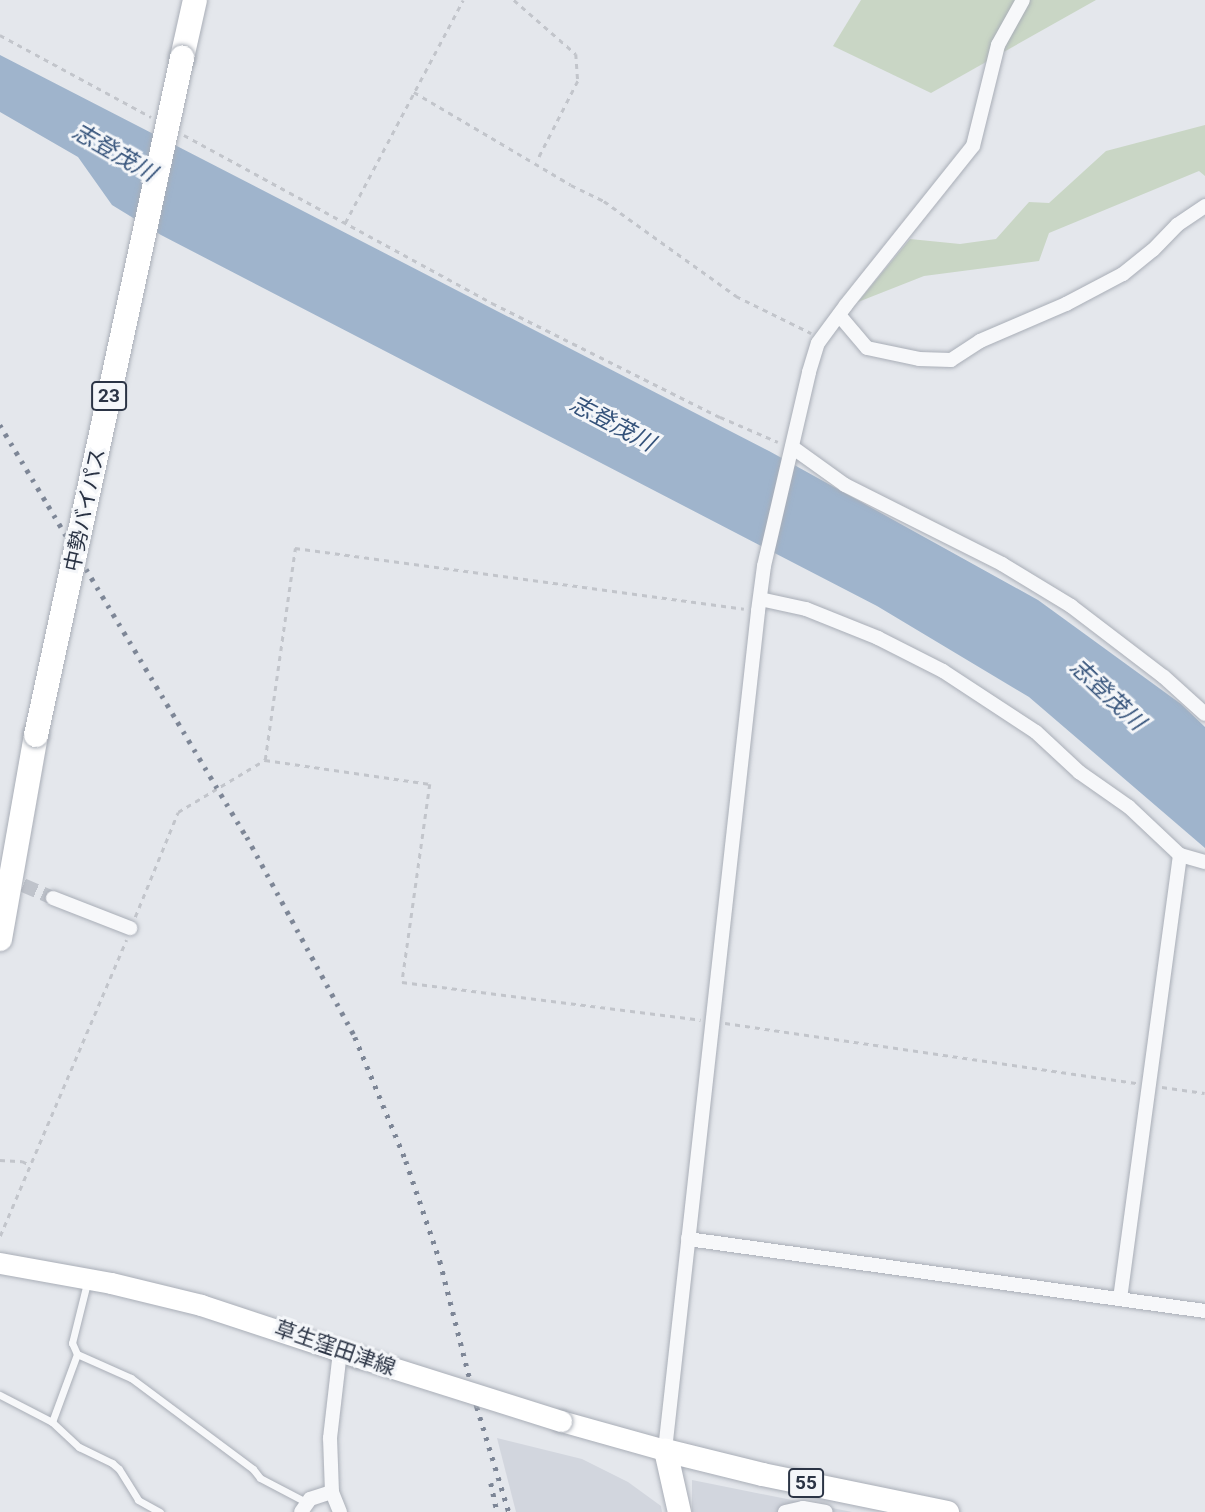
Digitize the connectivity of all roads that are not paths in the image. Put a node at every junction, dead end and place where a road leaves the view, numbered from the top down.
1 (195, 0) edge
2 (1023, 0) edge
3 (1205, 206) edge
4 (839, 315) junction
5 (792, 450) junction
6 (759, 605) junction
7 (1205, 714) edge
8 (1180, 855) junction
9 (1205, 862) edge
10 (53, 898) tunnel mouth
11 (130, 928) road end
12 (0, 939) edge
13 (688, 1239) junction
14 (0, 1263) edge
15 (88, 1279) junction
16 (1120, 1299) junction
17 (1205, 1311) edge
18 (78, 1354) junction
19 (349, 1355) junction
20 (0, 1395) edge
21 (52, 1422) junction
22 (665, 1450) junction
23 (332, 1492) junction
24 (304, 1507) edge
25 (160, 1512) edge
26 (340, 1512) edge
27 (678, 1512) edge
28 (785, 1512) edge
29 (826, 1512) edge
30 (947, 1512) edge

1 - 12 highway, 中勢バイパス / 23, bridge
2 - 4 street
3 - 4 street
4 - 5 street
5 - 6 street
5 - 7 street
6 - 8 street
6 - 13 street
8 - 9 street
8 - 16 street
10 - 11 street
13 - 16 street
13 - 22 street
14 - 15 main road, 草生窪田津線
15 - 18 lane
15 - 19 main road, 草生窪田津線
16 - 17 street
18 - 21 lane
18 - 24 lane
19 - 22 main road, 草生窪田津線, bridge
19 - 23 street
20 - 21 lane
21 - 25 lane
22 - 27 main road
22 - 30 main road, 55
23 - 24 street
23 - 26 street
28 - 29 street

